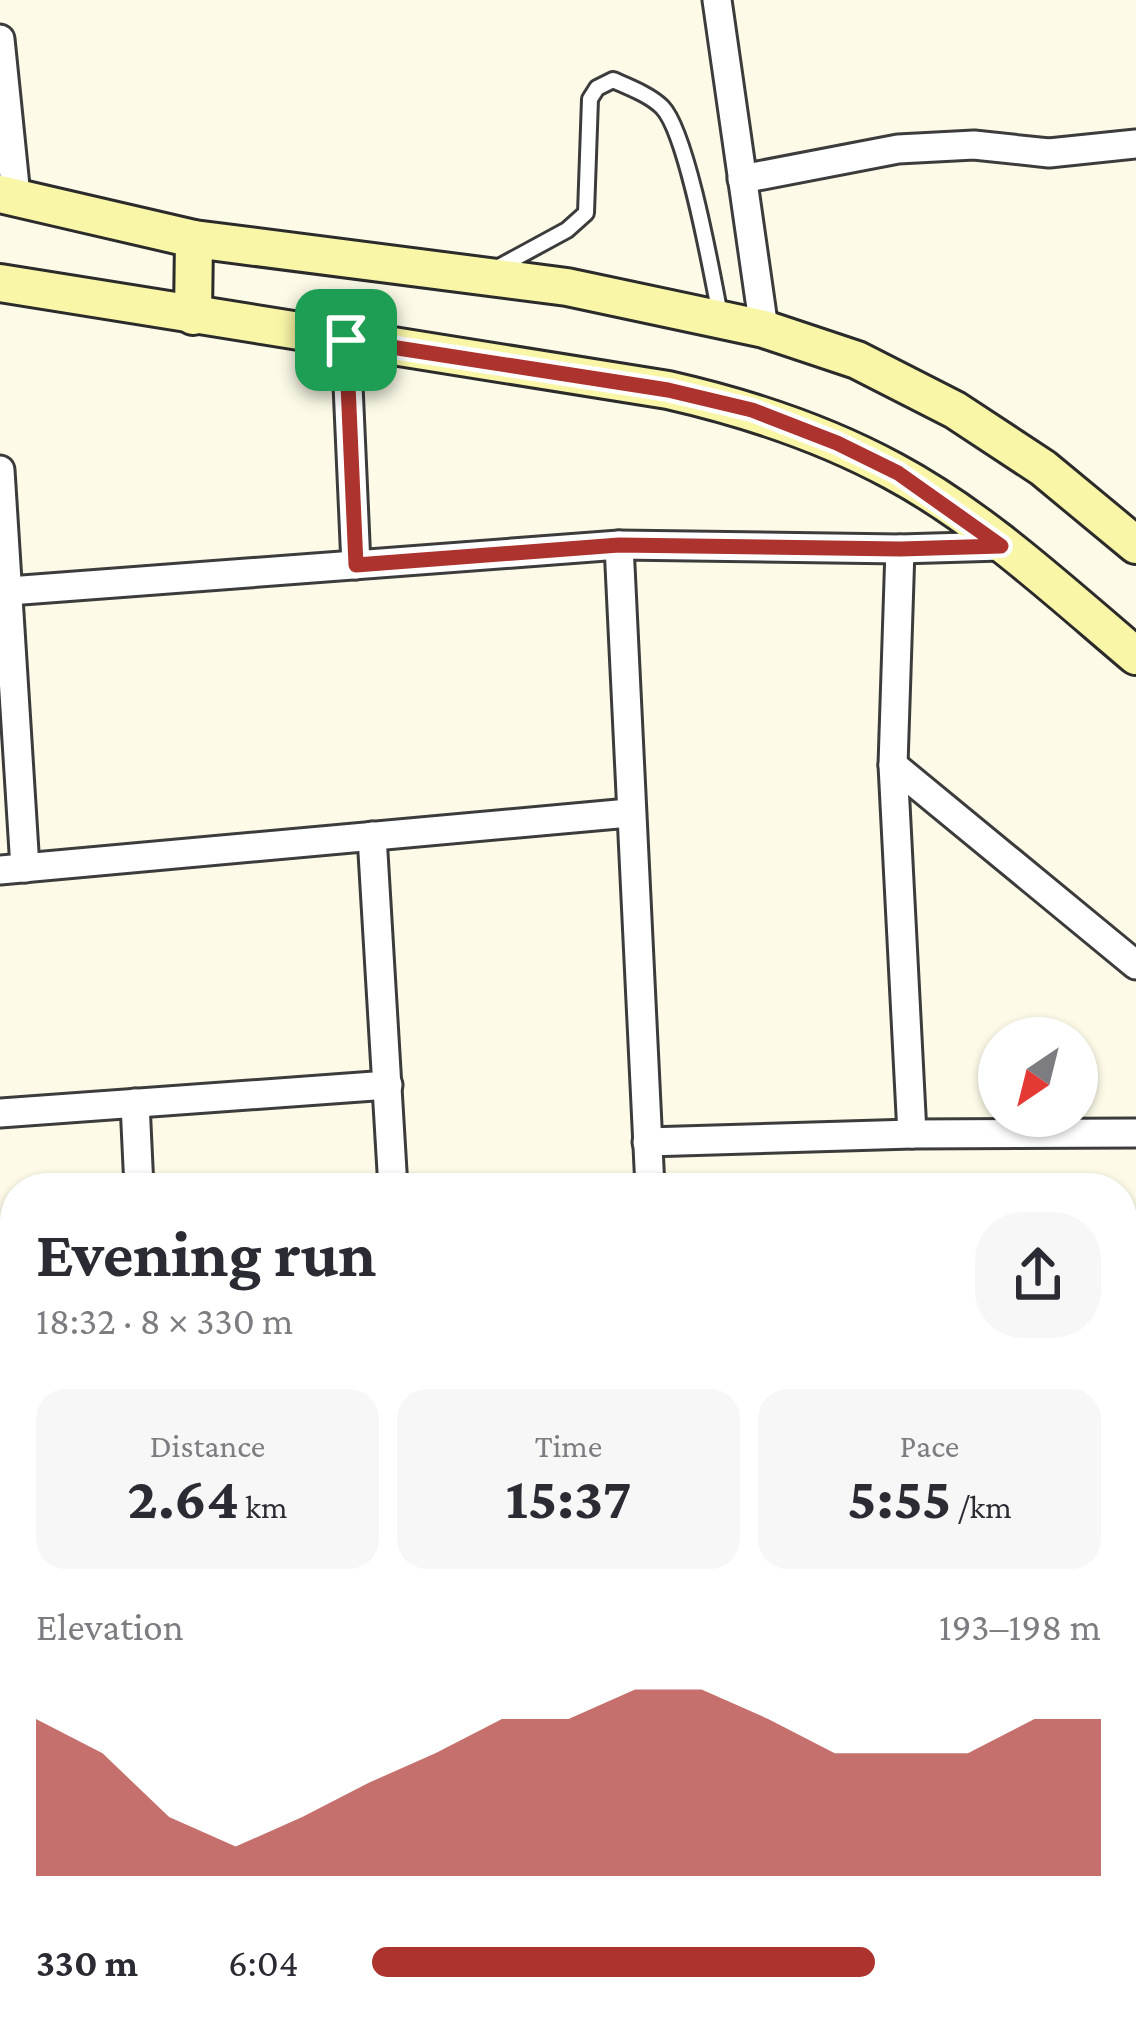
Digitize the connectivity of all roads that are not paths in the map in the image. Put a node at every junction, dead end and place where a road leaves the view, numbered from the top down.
1 (717, 0) edge
2 (0, 39) edge
3 (1136, 144) edge
4 (742, 179) junction
5 (8, 195) edge
6 (194, 239) junction
7 (484, 276) junction
8 (0, 283) edge
9 (193, 316) junction
10 (722, 320) junction
11 (764, 328) junction
12 (346, 340) junction
13 (0, 470) edge
14 (2, 537) edge
15 (619, 545) junction
16 (1136, 545) edge
17 (1001, 546) junction
18 (900, 549) junction
19 (356, 565) junction
20 (8, 591) junction
21 (1136, 656) edge
22 (893, 765) junction
23 (629, 813) junction
24 (373, 836) junction
25 (13, 869) edge
26 (1136, 965) edge
27 (388, 1085) junction
28 (135, 1103) junction
29 (0, 1113) edge
30 (1136, 1133) edge
31 (912, 1134) junction
32 (647, 1142) junction
33 (139, 1173) edge
34 (392, 1173) edge
35 (649, 1173) edge

1 - 4 street
2 - 5 street
3 - 4 street
4 - 11 street
5 - 6 street
6 - 7 street
6 - 9 street
7 - 10 street
7 - 10 lane
8 - 9 street
9 - 12 street
10 - 11 street
11 - 16 street
12 - 17 street
12 - 19 street
13 - 14 street
14 - 20 street
15 - 18 street
15 - 19 street
15 - 23 street
17 - 18 street
17 - 21 street
18 - 22 street
19 - 20 street
20 - 25 street
22 - 26 street
22 - 31 street
23 - 24 street
23 - 32 street
24 - 25 street
24 - 27 street
27 - 28 street
27 - 34 street
28 - 29 street
28 - 33 street
30 - 31 street
31 - 32 street
32 - 35 street

